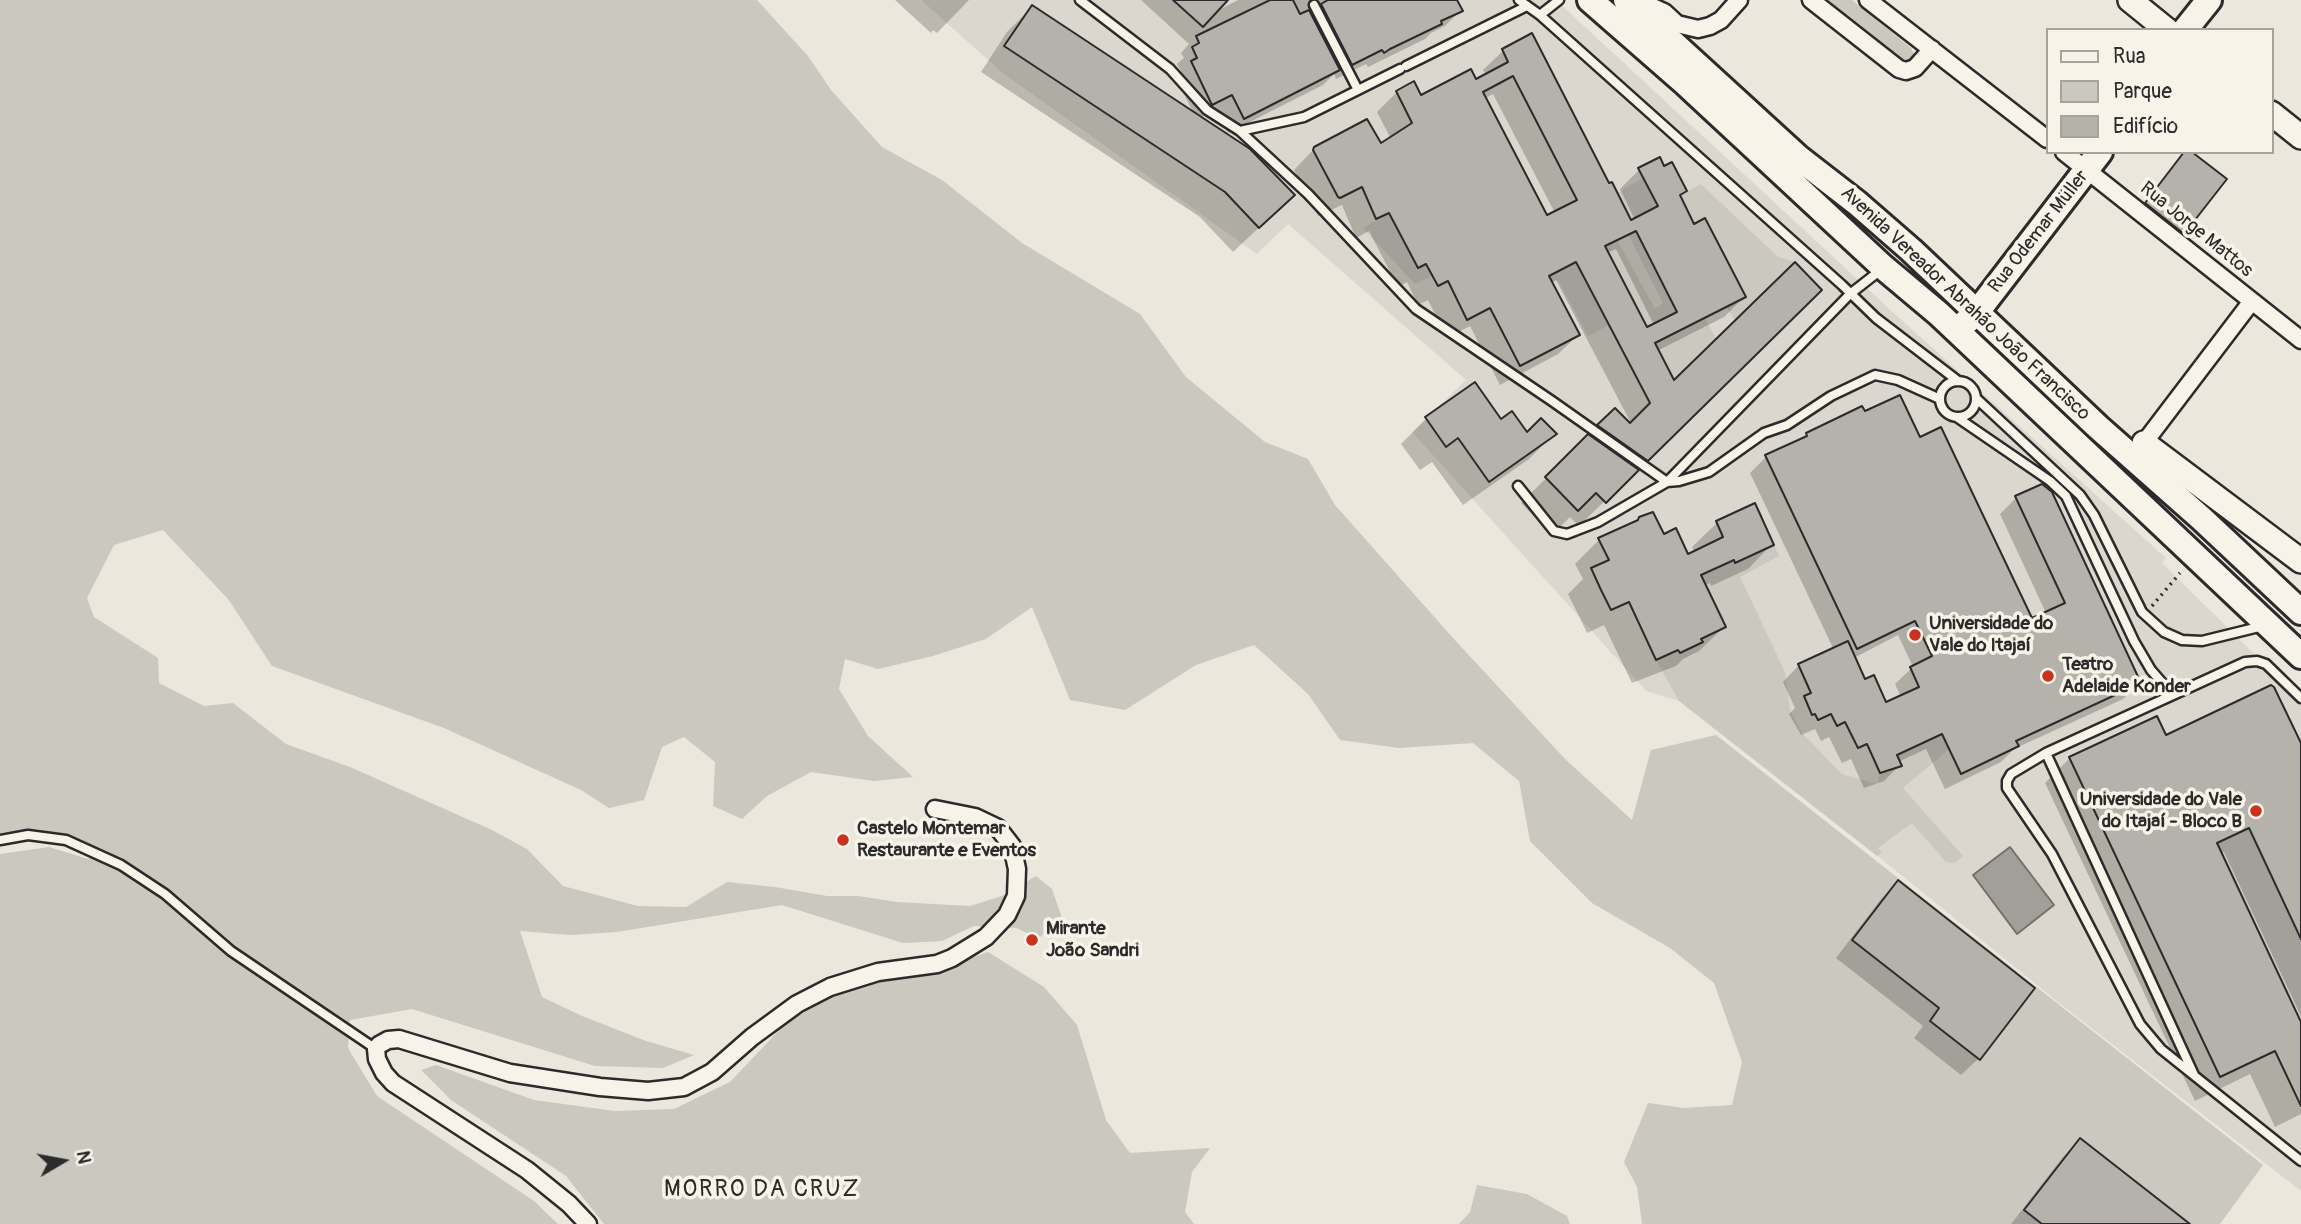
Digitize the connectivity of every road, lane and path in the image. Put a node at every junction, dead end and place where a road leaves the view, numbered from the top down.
1 (1080, 0) edge
2 (1559, 0) edge
3 (1590, 0) edge
4 (1739, 0) edge
5 (1811, 0) edge
6 (1868, 0) edge
7 (2130, 0) edge
8 (2209, 0) edge
9 (1628, 2) edge
10 (1523, 3) edge
11 (1314, 5) dead end
12 (1540, 15) junction
13 (2165, 28) edge
14 (2187, 28) edge
15 (1932, 49) junction
16 (1358, 90) junction
17 (2273, 115) edge
18 (1240, 131) junction
19 (2301, 137) edge
20 (2046, 138) edge
21 (2071, 154) edge
22 (2094, 161) edge
23 (1883, 267) junction
24 (1850, 294) junction
25 (2252, 301) junction
26 (1977, 312) junction
27 (1947, 323) junction
28 (2301, 340) edge
29 (1958, 380) junction
30 (1940, 399) junction
31 (1977, 399) junction
32 (1958, 418) junction
33 (2098, 426) junction
34 (2144, 443) junction
35 (1667, 482) junction
36 (1518, 486) dead end
37 (2301, 561) edge
38 (2174, 568) dead end
39 (2142, 612) junction
40 (2301, 612) edge
41 (2269, 625) junction
42 (2301, 656) edge
43 (2172, 694) junction
44 (2301, 698) edge
45 (2046, 753) junction
46 (934, 808) dead end
47 (0, 840) edge
48 (376, 1049) junction
49 (2196, 1078) junction
50 (2301, 1161) edge
51 (588, 1224) edge

1 - 18 lane
2 - 12 lane
3 - 23 main road, Avenida Vereador Abrahão João Francisco
4 - 9 street
5 - 15 street
6 - 15 street
7 - 13 street
8 - 14 main road
9 - 26 main road, Avenida Vereador Abrahão João Francisco
10 - 12 lane
10 - 16 lane
11 - 16 lane
12 - 24 lane
15 - 20 street
16 - 18 lane
17 - 19 street
18 - 35 lane
21 - 22 street, Rua Jorge Mattos
22 - 25 street, Rua Jorge Mattos
22 - 26 main road, Rua Odemar Müller
23 - 24 lane
23 - 27 main road, Avenida Vereador Abrahão João Francisco
24 - 29 lane
24 - 35 lane
25 - 28 street, Rua Jorge Mattos
25 - 34 street
26 - 27 main road, Rua Odemar Müller
26 - 33 main road, Avenida Vereador Abrahão João Francisco
27 - 41 main road, Avenida Vereador Abrahão João Francisco
29 - 30 lane
29 - 31 lane
30 - 32 lane
30 - 35 lane
31 - 32 lane
31 - 39 lane
32 - 43 lane
33 - 34 main road
33 - 40 main road, Avenida Vereador Abrahão João Francisco
34 - 37 street
35 - 36 lane
38 - 39 path
39 - 41 lane
41 - 42 main road, Avenida Vereador Abrahão João Francisco
43 - 44 lane
43 - 45 lane
45 - 49 lane
45 - 49 lane
46 - 48 street
47 - 48 lane
48 - 51 street
49 - 50 lane

